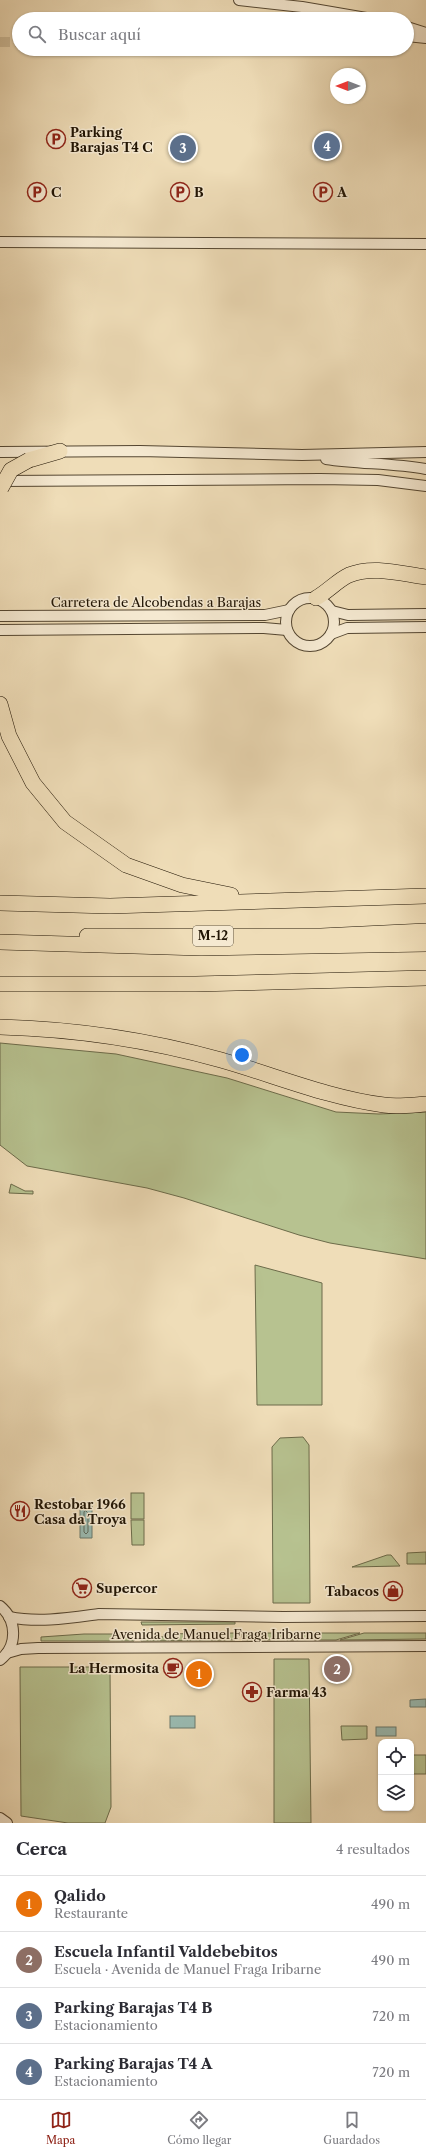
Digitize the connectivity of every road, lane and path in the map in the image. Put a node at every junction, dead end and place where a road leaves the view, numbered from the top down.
1 (239, 0) edge
2 (331, 12) edge
3 (414, 29) edge
4 (426, 33) edge
5 (414, 38) edge
6 (426, 38) edge
7 (0, 242) edge
8 (426, 244) edge
9 (60, 451) junction
10 (0, 452) edge
11 (426, 452) edge
12 (302, 455) junction
13 (426, 469) edge
14 (0, 486) edge
15 (426, 486) edge
16 (426, 577) edge
17 (316, 598) junction
18 (289, 610) junction
19 (332, 611) junction
20 (426, 614) edge
21 (0, 616) edge
22 (426, 627) edge
23 (0, 630) edge
24 (288, 630) junction
25 (331, 634) junction
26 (0, 704) edge
27 (426, 896) edge
28 (300, 898) junction
29 (0, 903) edge
30 (426, 931) edge
31 (0, 935) edge
32 (0, 942) edge
33 (426, 944) edge
34 (426, 978) edge
35 (0, 984) edge
36 (0, 1027) edge
37 (0, 1032) edge
38 (114, 1038) junction
39 (426, 1104) edge
40 (0, 1606) edge
41 (426, 1616) edge
42 (9, 1617) junction
43 (426, 1646) edge
44 (3, 1656) edge
45 (0, 1818) edge
46 (7, 1823) edge

1 - 2 street
3 - 4 street
5 - 6 street
7 - 8 street
9 - 10 street
9 - 12 street
9 - 14 highway, bridge
11 - 12 street
12 - 13 street
14 - 15 street
16 - 17 highway
17 - 18 street
17 - 19 street
18 - 21 street, Carretera de Alcobendas a Barajas
18 - 24 street
19 - 20 street
19 - 25 street
22 - 25 street
23 - 24 street, Carretera de Alcobendas a Barajas
24 - 25 street
26 - 28 highway
27 - 28 highway
28 - 29 highway
30 - 31 highway, M-12
32 - 33 highway
34 - 35 highway
36 - 38 highway
37 - 38 highway
38 - 39 highway
40 - 42 street
41 - 42 street, Avenida de Manuel Fraga Iribarne
42 - 44 street
43 - 44 street, Avenida de Manuel Fraga Iribarne
45 - 46 street

